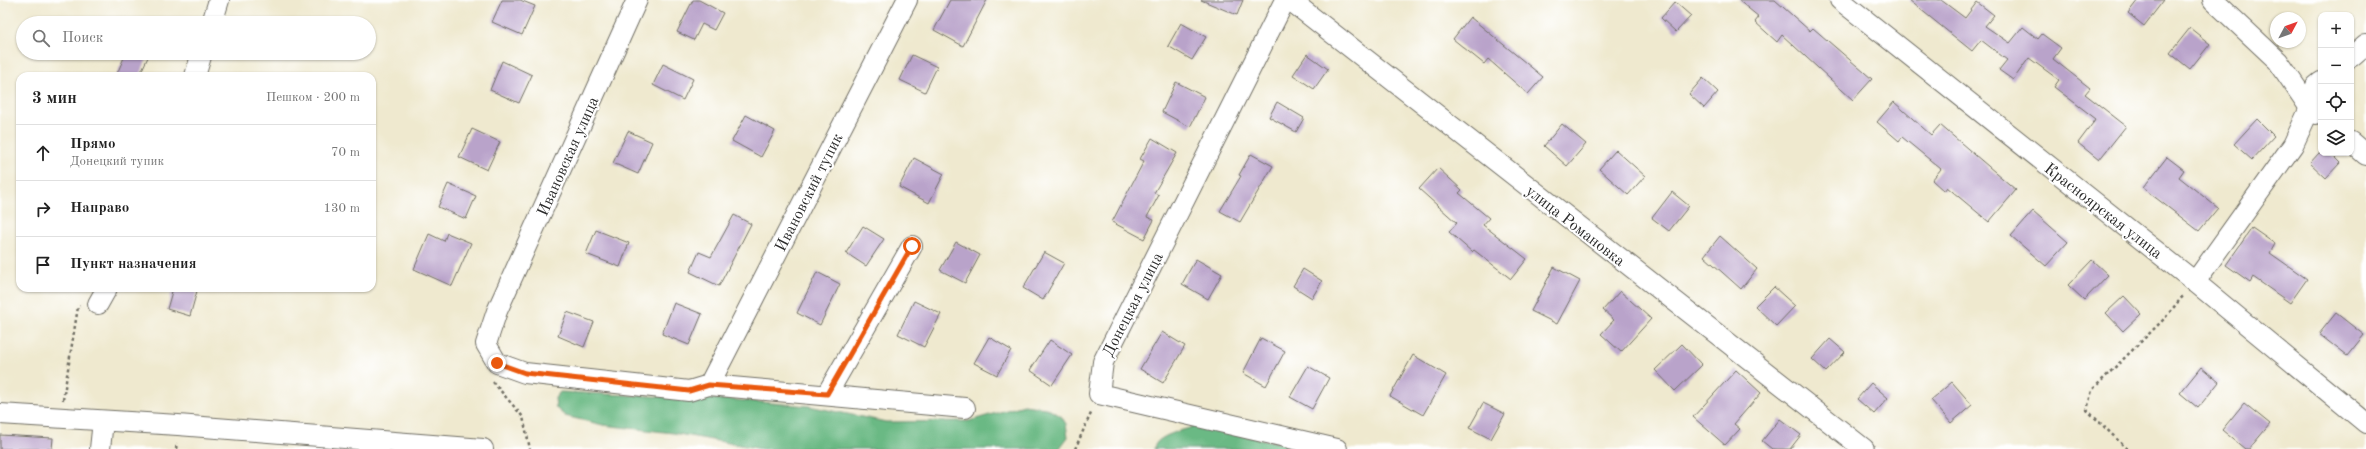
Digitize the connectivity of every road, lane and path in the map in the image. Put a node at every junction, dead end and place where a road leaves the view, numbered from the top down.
1 (220, 0) edge
2 (637, 0) edge
3 (907, 0) edge
4 (1285, 0) edge
5 (1290, 0) edge
6 (1840, 0) edge
7 (2213, 0) edge
8 (214, 16) edge
9 (2366, 44) edge
10 (2354, 54) edge
11 (200, 60) edge
12 (196, 72) edge
13 (2318, 84) edge
14 (2315, 113) edge
15 (2354, 145) edge
16 (2366, 155) edge
17 (912, 246) dead end
18 (2195, 282) junction
19 (102, 296) edge
20 (490, 379) dead end
21 (709, 385) junction
22 (827, 394) junction
23 (1099, 394) junction
24 (965, 408) dead end
25 (0, 414) edge
26 (60, 418) junction
27 (103, 421) junction
28 (2366, 423) edge
29 (418, 446) edge
30 (100, 449) edge
31 (483, 449) edge
32 (530, 449) edge
33 (1075, 449) edge
34 (1337, 449) edge
35 (1864, 449) edge
36 (2127, 449) edge

1 - 8 street
2 - 21 street, Ивановская улица
3 - 21 street, Ивановский тупик
4 - 23 street, Донецкая улица
5 - 35 street, улица Романовка
6 - 18 street, Красноярская улица
7 - 14 street
9 - 10 street
11 - 12 street
13 - 14 street
14 - 18 street
15 - 16 street
17 - 22 street
18 - 28 street, Красноярская улица
18 - 36 path
19 - 26 path
20 - 32 path
21 - 22 street
22 - 24 street
23 - 33 path
23 - 34 street
25 - 26 street
26 - 27 street
27 - 29 street
27 - 30 street
29 - 31 street

